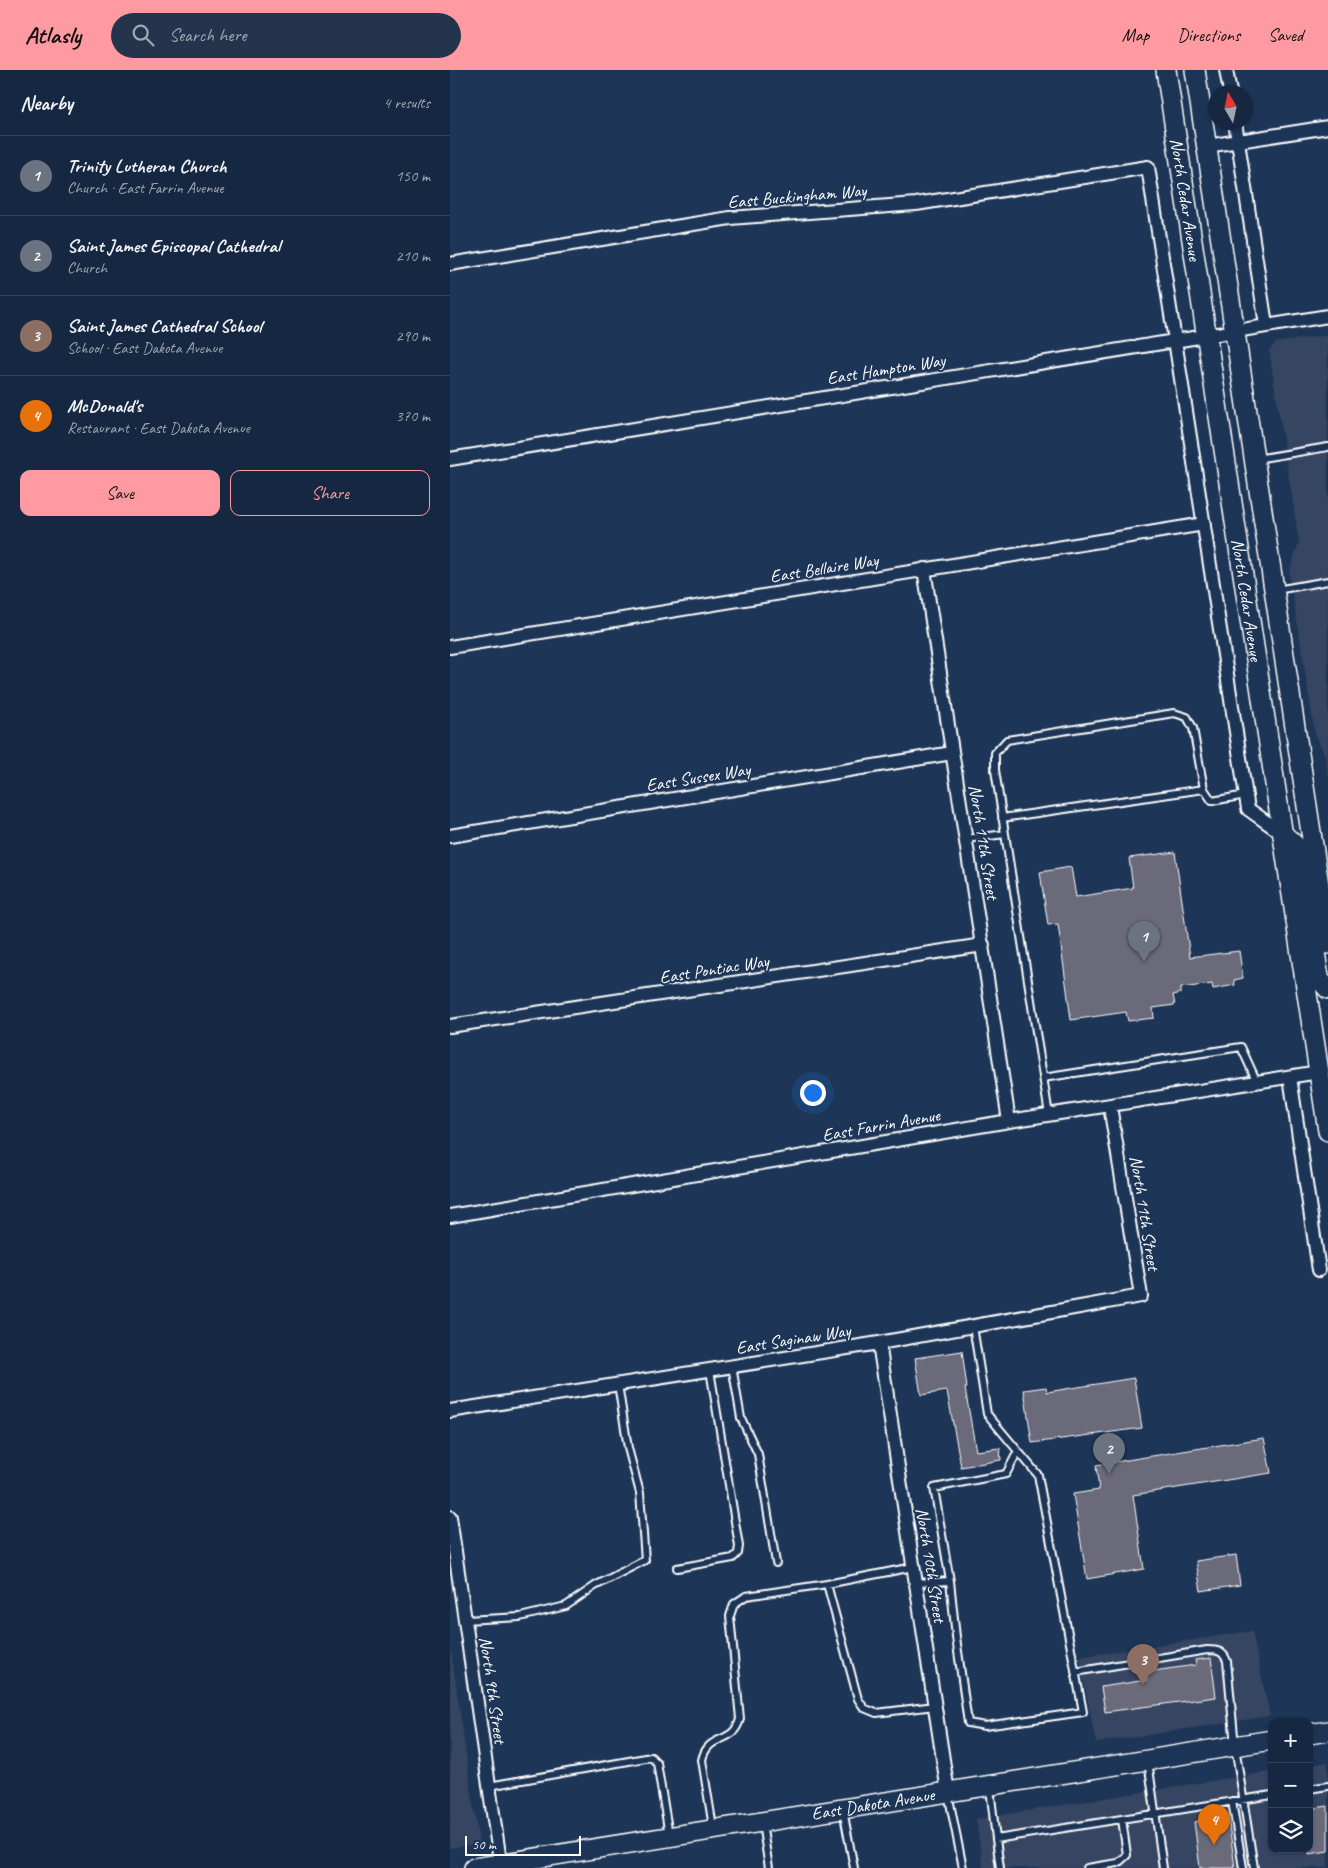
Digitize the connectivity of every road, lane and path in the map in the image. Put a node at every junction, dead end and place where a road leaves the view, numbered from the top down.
1 (1166, 70) edge
2 (1195, 70) edge
3 (1226, 70) edge
4 (1229, 85) edge
5 (1328, 128) edge
6 (1236, 130) edge
7 (1238, 141) junction
8 (1207, 146) junction
9 (450, 264) edge
10 (1328, 316) edge
11 (1266, 325) junction
12 (1235, 330) junction
13 (1208, 334) junction
14 (1175, 340) junction
15 (1328, 448) edge
16 (450, 459) edge
17 (1255, 459) junction
18 (1204, 524) junction
19 (924, 569) junction
20 (1328, 581) edge
21 (1275, 590) junction
22 (450, 648) edge
23 (952, 753) junction
24 (1204, 789) junction
25 (1246, 795) junction
26 (1002, 818) junction
27 (1005, 834) junction
28 (1283, 834) junction
29 (450, 836) edge
30 (966, 839) junction
31 (1328, 944) edge
32 (983, 945) junction
33 (1328, 988) edge
34 (450, 1026) edge
35 (1324, 1075) edge
36 (1290, 1077) junction
37 (1044, 1078) junction
38 (1257, 1082) junction
39 (1110, 1106) junction
40 (1050, 1115) junction
41 (1009, 1121) junction
42 (1328, 1131) edge
43 (450, 1216) edge
44 (1319, 1270) dead end
45 (1141, 1296) joint
46 (973, 1326) junction
47 (879, 1343) junction
48 (732, 1366) junction
49 (710, 1370) junction
50 (618, 1384) junction
51 (450, 1411) edge
52 (1018, 1451) junction
53 (450, 1517) edge
54 (776, 1563) dead end
55 (913, 1567) junction
56 (677, 1568) dead end
57 (950, 1581) junction
58 (916, 1583) junction
59 (827, 1584) junction
60 (465, 1620) junction
61 (1076, 1672) junction
62 (935, 1706) junction
63 (1328, 1731) edge
64 (1313, 1733) edge
65 (1268, 1741) edge
66 (1235, 1746) junction
67 (1148, 1760) junction
68 (989, 1785) junction
69 (489, 1786) junction
70 (1328, 1786) edge
71 (1313, 1788) edge
72 (948, 1792) junction
73 (1268, 1796) edge
74 (1243, 1800) junction
75 (1232, 1802) junction
76 (842, 1809) junction
77 (1156, 1813) junction
78 (1122, 1819) junction
79 (762, 1822) junction
80 (714, 1829) junction
81 (669, 1836) junction
82 (996, 1839) junction
83 (500, 1866) edge
84 (474, 1868) edge
85 (769, 1868) edge
86 (854, 1868) edge
87 (963, 1868) edge
88 (1000, 1868) edge
89 (1087, 1868) edge
90 (1163, 1868) edge
91 (1243, 1868) edge
92 (1254, 1868) edge

1 - 13 main road, North Cedar Avenue
2 - 8 main road, North Cedar Avenue
3 - 4 street
5 - 7 street
6 - 7 street
7 - 8 street
7 - 11 street
8 - 12 main road, North Cedar Avenue
9 - 14 street, East Buckingham Way
10 - 11 street, East Hampton Way
11 - 12 street, East Hampton Way
12 - 13 street, East Hampton Way
12 - 17 main road, North Cedar Avenue
13 - 14 street, East Hampton Way
13 - 28 main road, North Cedar Avenue
14 - 16 street, East Hampton Way
14 - 18 street
15 - 17 lane
17 - 21 main road, North Cedar Avenue
18 - 19 street, East Bellaire Way
18 - 25 street
19 - 22 street, East Bellaire Way
19 - 23 street, North 11th Street
20 - 21 lane
21 - 31 main road, North Cedar Avenue
23 - 29 street, East Sussex Way
23 - 30 street, North 11th Street
24 - 25 lane
24 - 26 lane
24 - 26 lane
25 - 28 street
26 - 27 lane
27 - 30 lane
27 - 37 lane
28 - 33 main road
28 - 35 main road, North Cedar Avenue
30 - 32 street, North 11th Street
32 - 34 street, East Pontiac Way
32 - 41 street, North 11th Street
35 - 36 street, East Farrin Avenue
35 - 42 main road, North Cedar Avenue
36 - 38 street, East Farrin Avenue
36 - 44 street
37 - 38 lane
37 - 40 lane
38 - 39 street, East Farrin Avenue
39 - 40 street, East Farrin Avenue
39 - 45 street, North 11th Street
40 - 41 street, East Farrin Avenue
41 - 43 street, East Farrin Avenue
45 - 46 street, East Saginaw Way
46 - 47 street, East Saginaw Way
46 - 52 lane
47 - 48 street, East Saginaw Way
47 - 55 street, North 10th Street
48 - 49 street, East Saginaw Way
48 - 54 lane
49 - 50 street, East Saginaw Way
49 - 56 lane
50 - 51 street, East Saginaw Way
50 - 60 lane
52 - 57 lane
52 - 61 lane
53 - 60 street, North 9th Street
55 - 58 street, North 10th Street
55 - 59 lane
57 - 58 lane
57 - 61 lane
58 - 62 street, North 10th Street
59 - 62 lane
59 - 80 lane
60 - 69 street, North 9th Street
61 - 66 lane
62 - 72 street, North 10th Street
63 - 64 main road
65 - 66 main road, East Dakota Avenue
66 - 67 main road, East Dakota Avenue
66 - 74 lane
67 - 68 main road, East Dakota Avenue
67 - 77 lane
68 - 72 main road, East Dakota Avenue
68 - 82 lane
69 - 81 lane
69 - 83 street, North 9th Street
70 - 71 lane
72 - 76 main road, East Dakota Avenue
72 - 87 lane
73 - 74 lane
74 - 75 lane
74 - 92 lane
75 - 77 lane
75 - 91 lane
76 - 79 main road, East Dakota Avenue
76 - 86 lane
77 - 78 lane
77 - 90 lane
78 - 82 lane
78 - 89 lane
79 - 80 main road, East Dakota Avenue
79 - 85 lane
80 - 81 main road, East Dakota Avenue
81 - 83 main road, East Dakota Avenue
82 - 88 lane
83 - 84 main road, East Dakota Avenue

